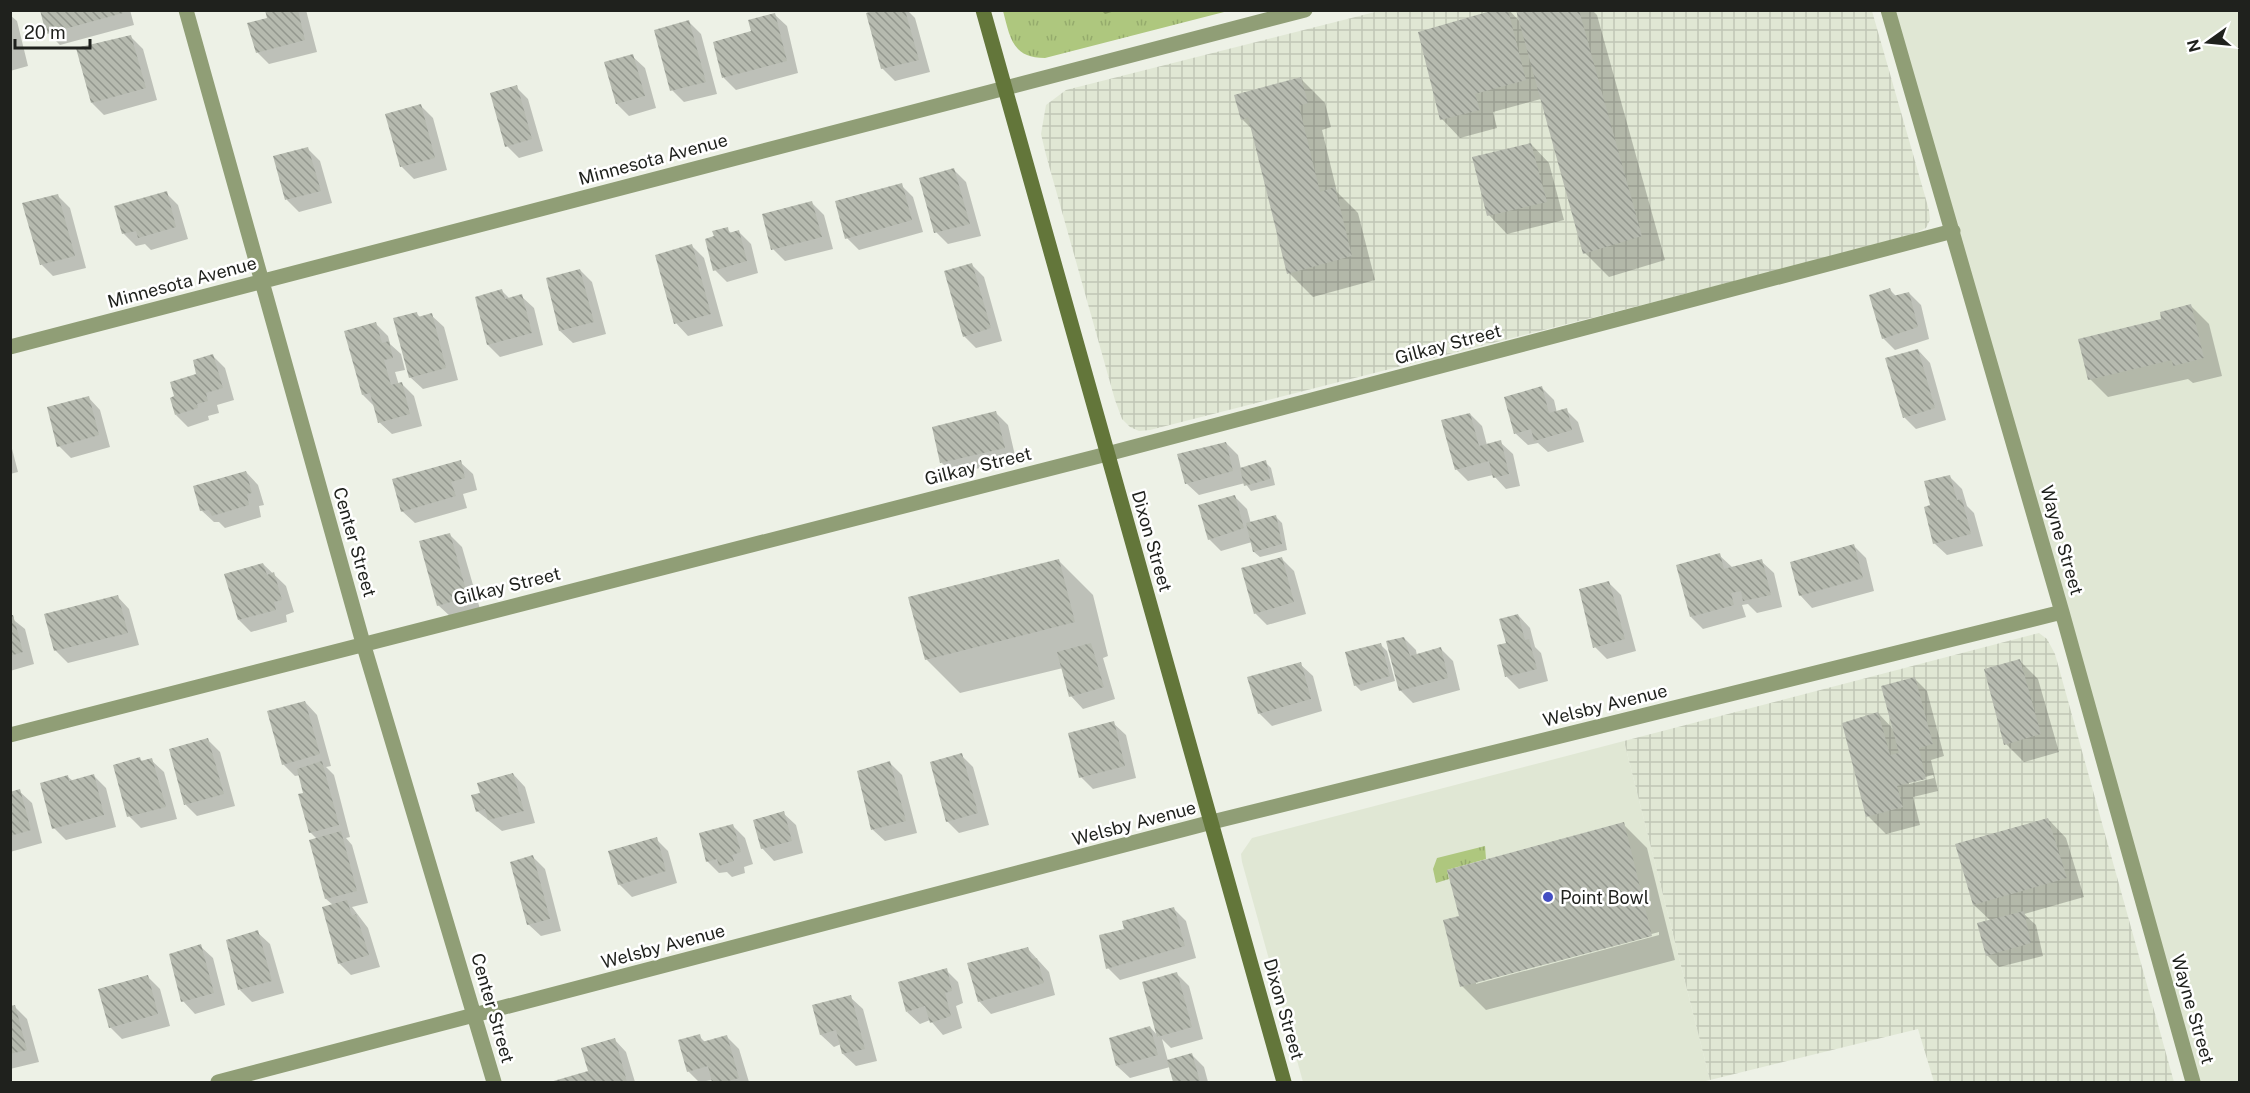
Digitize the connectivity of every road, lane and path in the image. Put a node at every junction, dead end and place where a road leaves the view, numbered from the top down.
1 (186, 10) edge
2 (983, 10) edge
3 (1305, 10) edge
4 (1888, 10) edge
5 (1003, 88) junction
6 (1953, 231) junction
7 (261, 281) junction
8 (10, 347) edge
9 (1107, 454) junction
10 (2062, 612) junction
11 (363, 643) junction
12 (10, 735) edge
13 (1212, 822) junction
14 (475, 1015) junction
15 (218, 1083) edge
16 (494, 1083) edge
17 (1284, 1083) edge
18 (2193, 1083) edge

1 - 7 street, Center Street
2 - 5 street, Dixon Street
3 - 5 street, Minnesota Avenue
4 - 6 street, Wayne Street
5 - 7 street, Minnesota Avenue
5 - 9 street, Dixon Street
6 - 9 street, Gilkay Street
6 - 10 street, Wayne Street
7 - 8 street, Minnesota Avenue
7 - 11 street, Center Street
9 - 11 street, Gilkay Street
9 - 13 street, Dixon Street
10 - 13 street, Welsby Avenue
10 - 18 street, Wayne Street
11 - 12 street, Gilkay Street
11 - 14 street, Center Street
13 - 14 street, Welsby Avenue
13 - 17 street, Dixon Street
14 - 15 street, Welsby Avenue
14 - 16 street, Center Street

